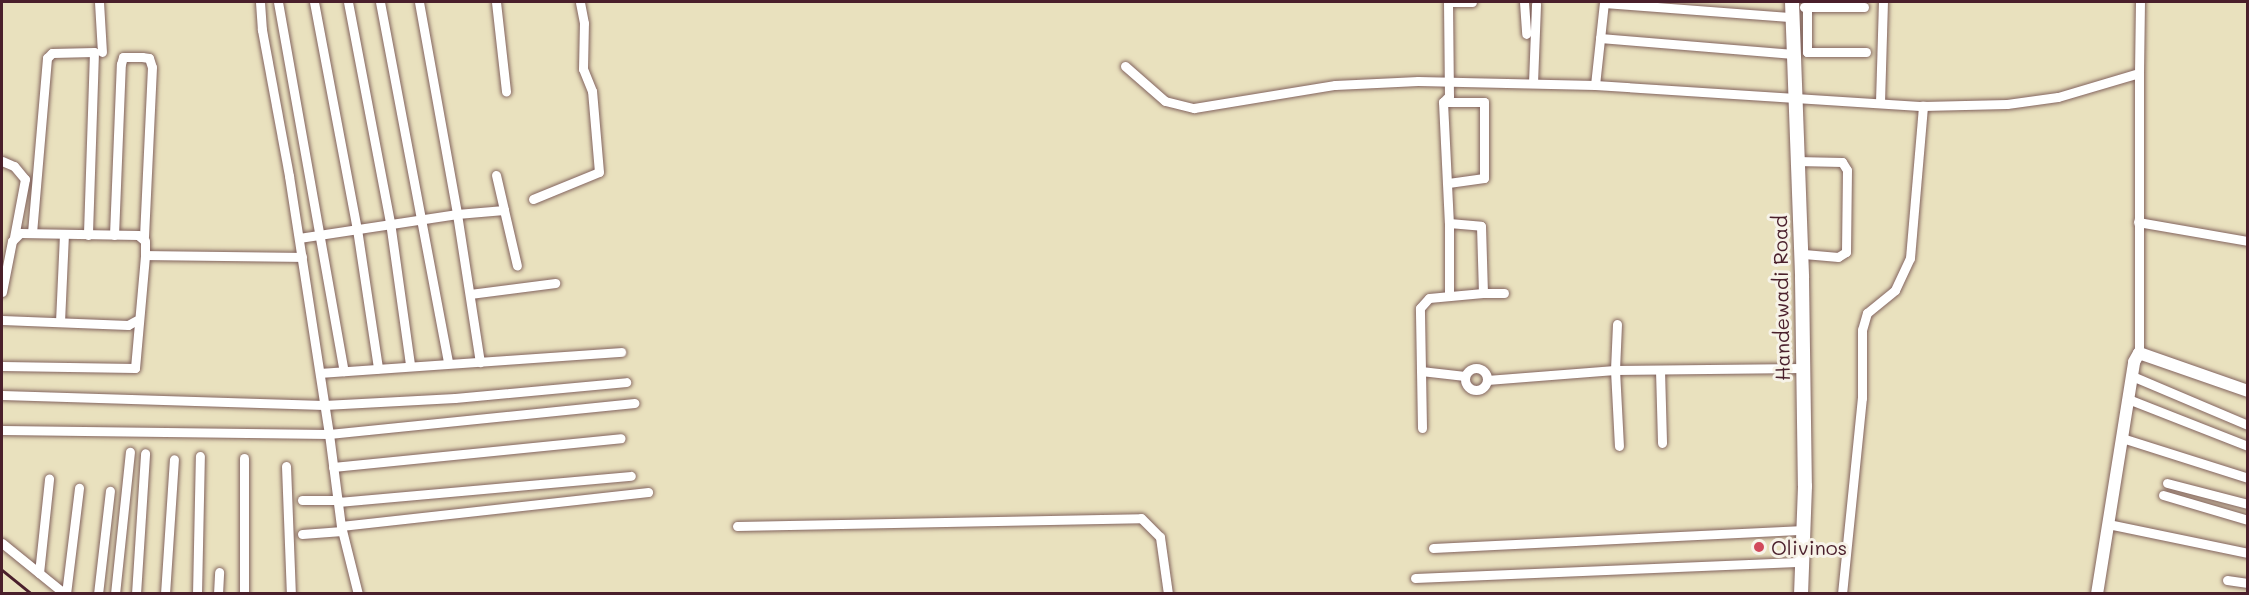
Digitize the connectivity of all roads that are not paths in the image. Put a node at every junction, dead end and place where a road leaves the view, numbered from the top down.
1 (99, 2) edge
2 (260, 2) edge
3 (278, 2) edge
4 (314, 2) edge
5 (348, 2) edge
6 (380, 2) edge
7 (419, 2) edge
8 (496, 2) edge
9 (580, 2) edge
10 (1472, 2) edge
11 (1524, 2) edge
12 (1604, 2) edge
13 (1883, 2) edge
14 (2140, 2) edge
15 (1536, 4) dead end
16 (1807, 7) junction
17 (1864, 7) dead end
18 (1792, 13) edge
19 (1808, 28) junction
20 (1526, 34) dead end
21 (1600, 38) junction
22 (102, 51) dead end
23 (1866, 52) dead end
24 (1793, 54) junction
25 (1125, 66) dead end
26 (2139, 73) junction
27 (1449, 82) junction
28 (1533, 83) junction
29 (1595, 85) junction
30 (506, 91) dead end
31 (1793, 99) junction
32 (1443, 102) junction
33 (1880, 102) junction
34 (1923, 106) junction
35 (2, 161) edge
36 (1796, 161) junction
37 (496, 175) dead end
38 (1448, 183) junction
39 (24, 186) junction
40 (35, 187) junction
41 (533, 199) dead end
42 (504, 210) junction
43 (457, 214) junction
44 (421, 219) junction
45 (390, 222) junction
46 (2138, 222) junction
47 (1449, 223) junction
48 (357, 229) junction
49 (32, 233) junction
50 (64, 235) junction
51 (88, 235) junction
52 (114, 235) junction
53 (322, 235) junction
54 (14, 237) junction
55 (144, 237) junction
56 (299, 238) junction
57 (2247, 241) edge
58 (1801, 254) junction
59 (145, 255) junction
60 (302, 257) junction
61 (517, 266) dead end
62 (555, 283) dead end
63 (2, 292) edge
64 (1483, 293) junction
65 (1504, 293) dead end
66 (470, 294) junction
67 (1449, 296) junction
68 (2, 320) edge
69 (137, 320) junction
70 (60, 322) junction
71 (1617, 324) dead end
72 (621, 352) dead end
73 (2139, 353) junction
74 (448, 361) junction
75 (480, 362) junction
76 (410, 365) junction
77 (2, 366) edge
78 (378, 368) junction
79 (1802, 368) junction
80 (344, 370) junction
81 (1615, 370) junction
82 (1660, 370) junction
83 (1421, 371) junction
84 (320, 373) junction
85 (1465, 376) junction
86 (2132, 376) junction
87 (1487, 380) junction
88 (626, 382) dead end
89 (2247, 391) edge
90 (2, 395) edge
91 (2128, 399) junction
92 (633, 403) dead end
93 (324, 405) junction
94 (2247, 425) edge
95 (1422, 428) dead end
96 (2, 430) edge
97 (329, 434) junction
98 (621, 438) dead end
99 (2122, 438) junction
100 (1662, 442) dead end
101 (1619, 446) dead end
102 (2247, 446) edge
103 (130, 453) dead end
104 (145, 453) dead end
105 (200, 456) dead end
106 (244, 458) dead end
107 (174, 459) dead end
108 (286, 466) dead end
109 (333, 467) junction
110 (631, 476) dead end
111 (2247, 478) edge
112 (49, 479) dead end
113 (2167, 483) dead end
114 (79, 488) dead end
115 (110, 492) dead end
116 (648, 492) dead end
117 (2163, 495) dead end
118 (302, 500) dead end
119 (338, 501) junction
120 (2247, 504) edge
121 (2247, 520) edge
122 (2108, 524) junction
123 (737, 526) dead end
124 (342, 528) junction
125 (1804, 530) junction
126 (302, 534) dead end
127 (2, 543) edge
128 (1432, 548) dead end
129 (2247, 553) edge
130 (1803, 562) junction
131 (219, 572) dead end
132 (39, 573) junction
133 (1415, 578) dead end
134 (2227, 580) dead end
135 (2247, 583) edge
136 (66, 594) edge
137 (98, 594) edge
138 (115, 594) edge
139 (136, 594) edge
140 (165, 594) edge
141 (197, 594) edge
142 (218, 594) edge
143 (244, 594) edge
144 (291, 594) edge
145 (358, 594) edge
146 (1168, 594) edge
147 (1801, 594) edge
148 (1842, 594) edge
149 (2097, 594) edge

1 - 22 street
2 - 56 street
3 - 53 street
4 - 48 street
5 - 45 street
6 - 44 street
7 - 43 street
8 - 30 street
9 - 41 street
10 - 27 street
11 - 20 street
12 - 18 street
12 - 21 street
13 - 33 street
14 - 26 street
15 - 28 street
16 - 17 street
16 - 18 street
16 - 19 street
18 - 19 street
18 - 24 main road, Handewadi Road
19 - 23 street
21 - 24 street
21 - 29 street
24 - 31 main road, Handewadi Road
25 - 27 street
26 - 34 street
26 - 46 street
27 - 28 street
27 - 32 street
28 - 29 street
29 - 31 street
31 - 33 street
31 - 36 main road, Handewadi Road
32 - 38 street
32 - 38 street
33 - 34 street
34 - 148 street
35 - 39 street
36 - 58 main road, Handewadi Road
36 - 58 street
37 - 42 street
38 - 47 street
39 - 40 street
39 - 54 street
40 - 49 street
40 - 51 street
42 - 43 street
42 - 61 street
43 - 44 street
43 - 66 street
44 - 45 street
44 - 74 street
45 - 48 street
45 - 76 street
46 - 57 street
46 - 73 street
47 - 64 street
47 - 67 street
48 - 53 street
48 - 78 street
49 - 50 street
49 - 54 street
50 - 51 street
50 - 70 street
51 - 52 street
52 - 55 street
52 - 55 street
53 - 56 street
53 - 80 street
54 - 63 street
55 - 59 street
56 - 60 street
58 - 79 main road, Handewadi Road
59 - 60 street
59 - 69 street
60 - 84 street
62 - 66 street
64 - 65 street
64 - 67 street
66 - 75 street
67 - 83 street
68 - 70 street
69 - 70 street
69 - 77 street
71 - 81 street
72 - 75 street
73 - 86 street
73 - 89 street
74 - 75 street
74 - 76 street
76 - 78 street
78 - 80 street
79 - 82 street
79 - 125 main road, Handewadi Road
80 - 84 street
81 - 82 street
81 - 87 street
81 - 101 street
82 - 100 street
83 - 85 street
83 - 95 street
84 - 93 street
85 - 87 street
85 - 87 street
86 - 91 street
86 - 94 street
88 - 93 street
90 - 93 street
91 - 99 street
91 - 102 street
92 - 97 street
93 - 97 street
96 - 97 street
97 - 109 street
98 - 109 street
99 - 111 street
99 - 122 street
103 - 138 street
104 - 139 street
105 - 141 street
106 - 143 street
107 - 140 street
108 - 144 street
109 - 119 street
110 - 119 street
112 - 132 street
113 - 120 street
114 - 136 street
115 - 137 street
116 - 124 street
117 - 121 street
118 - 119 street
119 - 124 street
122 - 129 street
122 - 149 street
123 - 146 street
124 - 126 street
124 - 145 street
125 - 128 street
125 - 130 main road, Handewadi Road
127 - 132 street
130 - 133 street
130 - 147 main road, Handewadi Road
131 - 142 street
132 - 136 street
134 - 135 street

